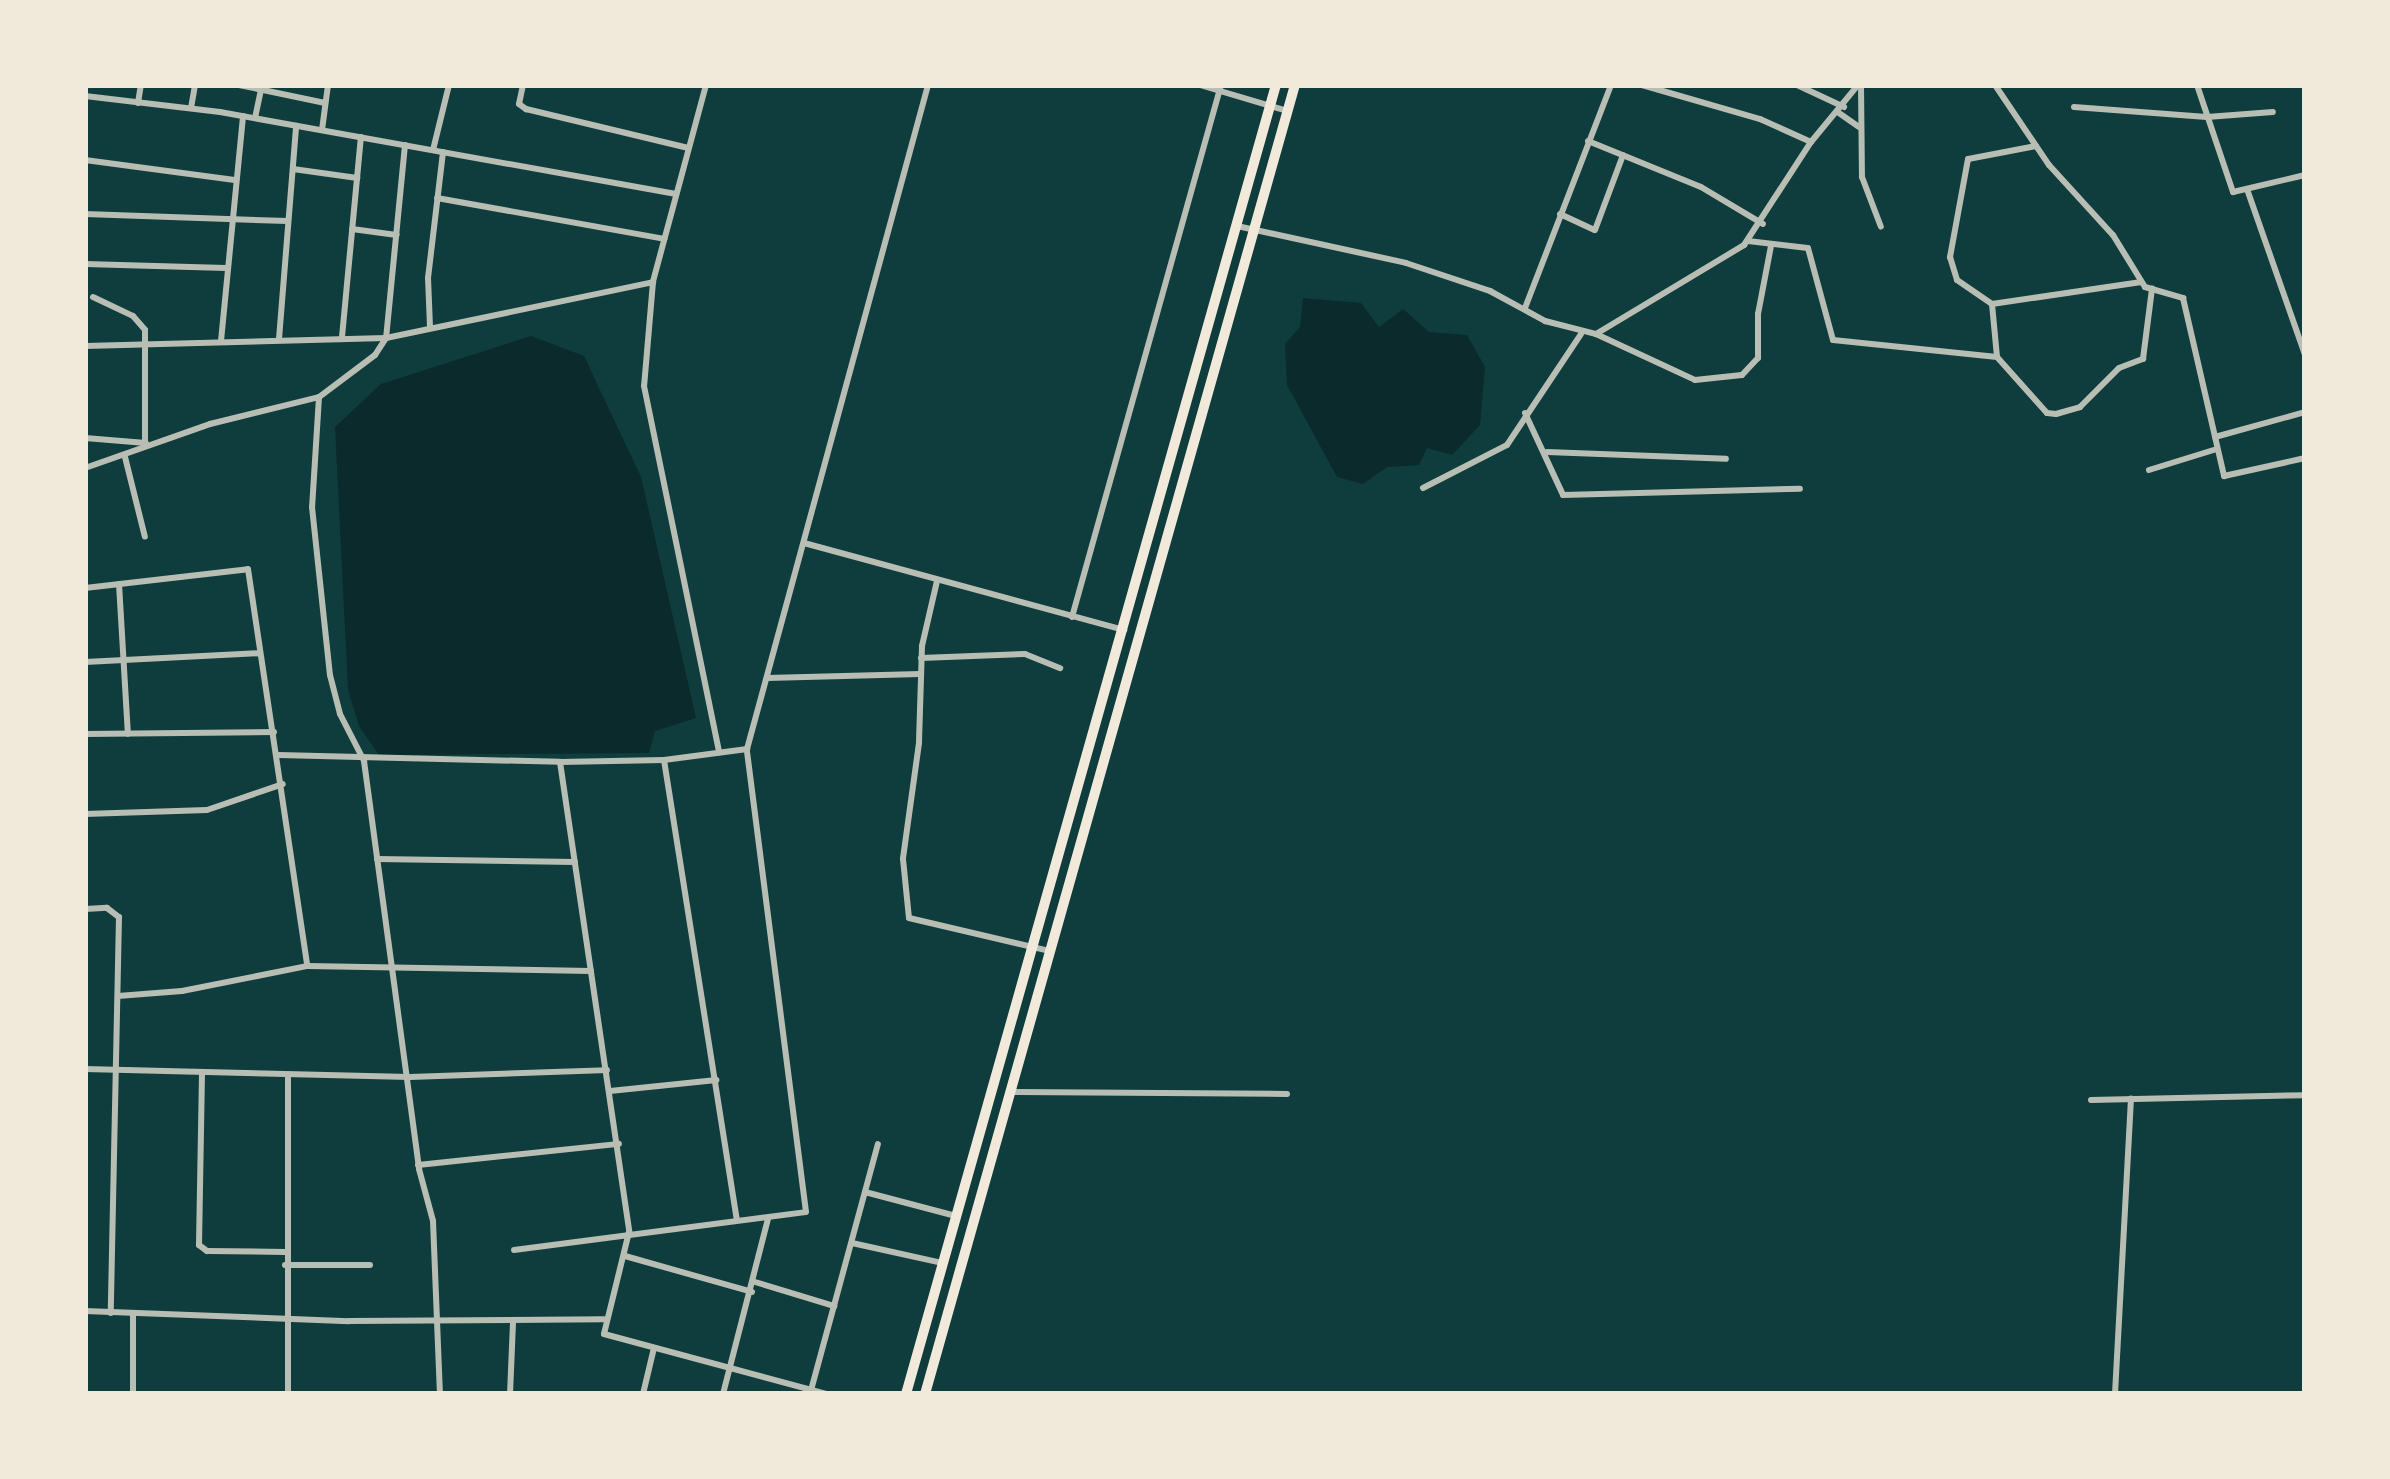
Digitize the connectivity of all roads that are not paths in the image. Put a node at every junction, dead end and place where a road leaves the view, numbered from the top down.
1 (141, 85) edge
2 (195, 85) edge
3 (239, 85) edge
4 (328, 85) edge
5 (449, 85) edge
6 (523, 85) edge
7 (706, 85) edge
8 (928, 85) edge
9 (1200, 85) edge
10 (1276, 85) edge
11 (1295, 85) edge
12 (1611, 85) edge
13 (1644, 85) edge
14 (1797, 85) edge
15 (1859, 85) edge
16 (1995, 85) edge
17 (2197, 85) edge
18 (262, 88) edge
19 (1220, 88) edge
20 (85, 96) edge
21 (138, 103) junction
22 (325, 103) junction
23 (1270, 106) junction
24 (191, 108) junction
25 (2074, 108) dead end
26 (1841, 110) junction
27 (1288, 111) junction
28 (2273, 112) dead end
29 (243, 116) junction
30 (2208, 117) junction
31 (255, 118) junction
32 (296, 126) junction
33 (1859, 127) junction
34 (322, 130) junction
35 (361, 137) junction
36 (1588, 141) junction
37 (1811, 142) junction
38 (405, 145) junction
39 (2036, 146) junction
40 (688, 148) junction
41 (433, 150) junction
42 (444, 152) junction
43 (1623, 154) junction
44 (85, 160) edge
45 (292, 169) junction
46 (2305, 175) edge
47 (357, 178) junction
48 (235, 180) junction
49 (2248, 192) junction
50 (676, 194) junction
51 (437, 198) junction
52 (85, 214) edge
53 (1560, 214) junction
54 (230, 218) junction
55 (288, 220) junction
56 (1762, 224) junction
57 (1237, 226) junction
58 (1254, 228) junction
59 (1881, 228) dead end
60 (352, 229) junction
61 (397, 235) junction
62 (664, 239) junction
63 (1748, 242) junction
64 (1772, 246) junction
65 (85, 264) edge
66 (226, 268) junction
67 (653, 282) junction
68 (2142, 282) junction
69 (2152, 290) junction
70 (93, 296) dead end
71 (1992, 304) junction
72 (1525, 308) junction
73 (430, 327) junction
74 (1580, 334) junction
75 (1596, 334) junction
76 (342, 337) junction
77 (386, 338) junction
78 (279, 339) junction
79 (221, 341) junction
80 (85, 346) edge
81 (144, 347) junction
82 (2305, 355) edge
83 (1997, 357) junction
84 (319, 397) junction
85 (2305, 412) edge
86 (1525, 413) junction
87 (2214, 436) junction
88 (85, 438) edge
89 (145, 442) junction
90 (157, 446) junction
91 (2217, 449) junction
92 (1548, 452) junction
93 (125, 457) junction
94 (1726, 458) dead end
95 (2305, 458) edge
96 (85, 468) edge
97 (2150, 470) dead end
98 (1423, 488) dead end
99 (1800, 489) dead end
100 (145, 537) dead end
101 (804, 543) junction
102 (937, 582) junction
103 (118, 584) junction
104 (85, 588) edge
105 (1072, 618) junction
106 (1125, 631) junction
107 (260, 653) junction
108 (920, 658) junction
109 (123, 660) junction
110 (85, 662) edge
111 (1060, 668) dead end
112 (920, 674) junction
113 (767, 678) junction
114 (274, 732) junction
115 (85, 734) edge
116 (128, 734) junction
117 (747, 749) junction
118 (719, 752) junction
119 (279, 755) junction
120 (664, 760) junction
121 (364, 761) junction
122 (560, 762) junction
123 (283, 784) junction
124 (85, 814) edge
125 (376, 859) junction
126 (575, 862) junction
127 (85, 909) edge
128 (1034, 947) junction
129 (1050, 951) junction
130 (306, 966) junction
131 (395, 966) junction
132 (590, 971) junction
133 (118, 996) junction
134 (85, 1069) edge
135 (115, 1070) junction
136 (607, 1070) junction
137 (202, 1073) junction
138 (288, 1076) junction
139 (410, 1077) junction
140 (716, 1080) junction
141 (610, 1091) junction
142 (1010, 1092) junction
143 (1287, 1094) dead end
144 (2305, 1096) edge
145 (2131, 1098) junction
146 (2092, 1100) dead end
147 (619, 1144) junction
148 (878, 1144) dead end
149 (418, 1165) junction
150 (866, 1192) junction
151 (956, 1216) junction
152 (738, 1219) junction
153 (768, 1220) junction
154 (629, 1232) junction
155 (852, 1243) junction
156 (514, 1250) dead end
157 (285, 1252) junction
158 (625, 1256) junction
159 (285, 1264) junction
160 (944, 1264) junction
161 (370, 1265) dead end
162 (755, 1282) junction
163 (752, 1292) junction
164 (834, 1306) junction
165 (85, 1311) edge
166 (111, 1313) junction
167 (133, 1314) junction
168 (284, 1318) junction
169 (604, 1319) junction
170 (440, 1322) junction
171 (514, 1322) junction
172 (654, 1348) junction
173 (730, 1367) junction
174 (811, 1392) edge
175 (133, 1394) edge
176 (288, 1394) edge
177 (440, 1394) edge
178 (510, 1394) edge
179 (643, 1394) edge
180 (723, 1394) edge
181 (827, 1394) edge
182 (906, 1394) edge
183 (925, 1394) edge
184 (2115, 1394) edge

1 - 21 street
2 - 24 street
3 - 18 street
4 - 22 street
5 - 41 street
6 - 40 street
7 - 40 street
8 - 101 street
9 - 19 street
10 - 23 main road
11 - 27 main road
12 - 36 street
13 - 37 street
14 - 26 street
15 - 26 street
15 - 33 street
16 - 39 street
17 - 30 street
18 - 22 street
18 - 31 street
19 - 23 street
19 - 105 street
20 - 21 street
21 - 24 street
22 - 34 street
23 - 27 street
23 - 57 main road
24 - 29 street
25 - 30 street
26 - 33 street
26 - 37 street
27 - 58 main road
28 - 30 street
29 - 31 street
29 - 48 street
30 - 49 street
31 - 32 street
32 - 34 street
32 - 45 street
33 - 59 street
34 - 35 street
35 - 38 street
35 - 47 street
36 - 43 street
36 - 53 street
37 - 56 street
38 - 41 street
38 - 61 street
39 - 68 street
39 - 71 street
40 - 50 street
41 - 42 street
42 - 50 street
42 - 51 street
43 - 53 street
43 - 56 street
44 - 48 street
45 - 47 street
45 - 55 street
46 - 49 street
47 - 60 street
48 - 54 street
49 - 82 street
50 - 62 street
51 - 62 street
51 - 73 street
52 - 54 street
53 - 72 street
54 - 55 street
54 - 66 street
55 - 78 street
56 - 63 street
57 - 58 street
57 - 106 main road
58 - 72 street
58 - 129 main road
60 - 61 street
60 - 76 street
61 - 77 street
62 - 67 street
63 - 64 street
63 - 75 street
64 - 75 street
64 - 83 street
65 - 66 street
66 - 79 street
67 - 73 street
67 - 118 street
68 - 69 street
68 - 71 street
69 - 83 street
69 - 87 street
70 - 81 street
71 - 83 street
72 - 74 street
73 - 77 street
74 - 75 street
74 - 86 street
76 - 77 street
76 - 78 street
77 - 84 street
78 - 79 street
79 - 81 street
80 - 81 street
81 - 89 street
84 - 90 street
84 - 121 street
85 - 87 street
86 - 92 street
86 - 98 street
87 - 91 street
88 - 89 street
89 - 90 street
90 - 93 street
91 - 95 street
91 - 97 street
92 - 94 street
92 - 99 street
93 - 96 street
93 - 100 street
101 - 102 street
101 - 113 street
102 - 105 street
102 - 108 street
103 - 104 street
103 - 107 street
103 - 109 street
105 - 106 street
106 - 128 main road
107 - 109 street
107 - 114 street
108 - 111 street
108 - 112 street
109 - 110 street
109 - 116 street
112 - 113 street
112 - 128 street
113 - 117 street
114 - 116 street
114 - 119 street
115 - 116 street
117 - 118 street
117 - 153 street
118 - 120 street
119 - 121 street
119 - 123 street
120 - 122 street
120 - 140 street
121 - 122 street
121 - 125 street
122 - 126 street
123 - 124 street
123 - 130 street
125 - 126 street
125 - 131 street
126 - 132 street
127 - 133 street
128 - 129 street
128 - 151 main road
129 - 142 main road
130 - 131 street
130 - 133 street
131 - 132 street
131 - 139 street
132 - 136 street
133 - 135 street
134 - 135 street
135 - 137 street
135 - 166 street
136 - 139 street
136 - 141 street
137 - 138 street
137 - 157 street
138 - 139 street
138 - 157 street
139 - 149 street
140 - 141 street
140 - 152 street
141 - 147 street
142 - 143 street
142 - 183 main road
144 - 145 street
145 - 146 street
145 - 184 street
147 - 149 street
147 - 154 street
148 - 150 street
149 - 170 street
150 - 151 street
150 - 155 street
151 - 160 main road
152 - 153 street
152 - 154 street
153 - 162 street
154 - 156 street
154 - 158 street
155 - 160 street
155 - 164 street
157 - 159 street
158 - 163 street
158 - 169 street
159 - 161 street
159 - 168 street
160 - 182 main road
162 - 163 street
162 - 164 street
163 - 173 street
164 - 174 street
165 - 166 street
166 - 167 street
167 - 168 street
167 - 175 street
168 - 170 street
168 - 176 street
169 - 171 street
169 - 172 street
170 - 171 street
170 - 177 street
171 - 178 street
172 - 173 street
172 - 179 street
173 - 174 street
173 - 180 street
174 - 181 street

